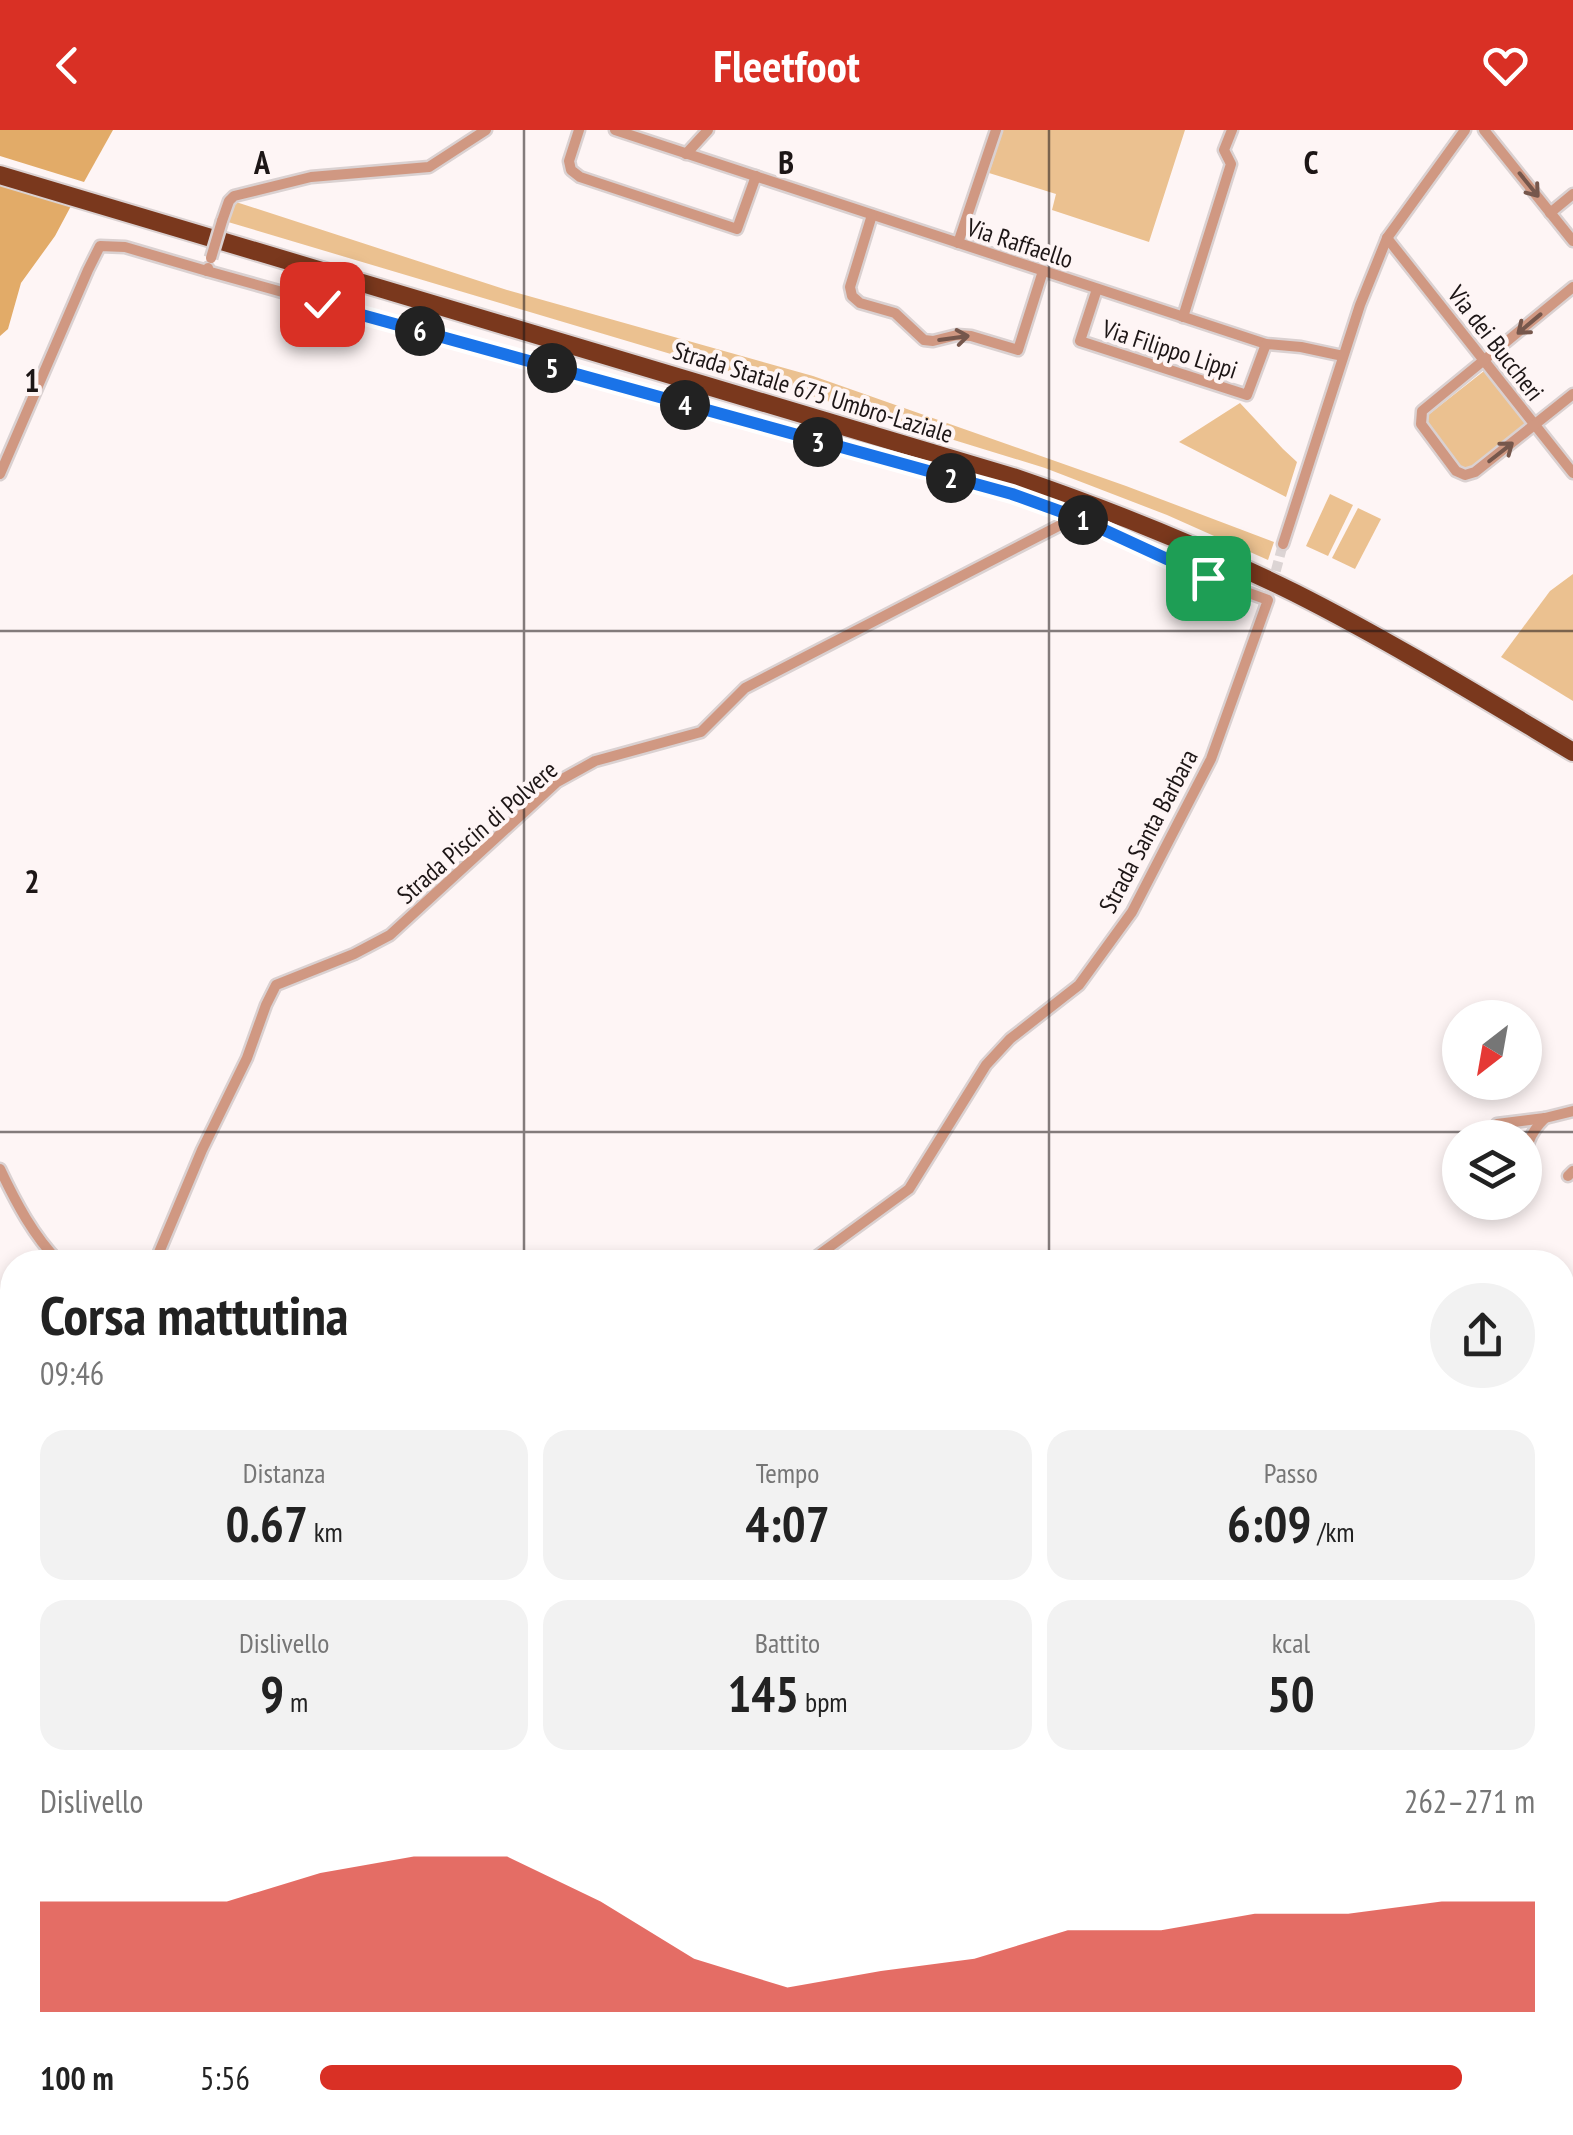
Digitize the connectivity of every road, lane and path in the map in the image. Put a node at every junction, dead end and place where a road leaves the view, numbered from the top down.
1 (486, 130) edge
2 (579, 130) edge
3 (614, 130) edge
4 (708, 130) edge
5 (996, 130) edge
6 (1232, 130) edge
7 (1465, 130) edge
8 (1484, 130) edge
9 (686, 154) junction
10 (0, 164) edge
11 (0, 176) edge
12 (756, 176) junction
13 (1573, 194) edge
14 (1550, 212) junction
15 (872, 215) junction
16 (1387, 238) junction
17 (1573, 241) edge
18 (958, 243) junction
19 (1044, 271) junction
20 (207, 272) junction
21 (1573, 287) edge
22 (1097, 290) junction
23 (1183, 317) junction
24 (1266, 344) junction
25 (1344, 356) junction
26 (1484, 360) junction
27 (1573, 394) edge
28 (1536, 425) junction
29 (1573, 473) edge
30 (0, 474) edge
31 (1076, 517) junction
32 (1283, 544) tunnel mouth
33 (1573, 738) edge
34 (1573, 752) edge
35 (1573, 1111) edge
36 (1545, 1118) junction
37 (1529, 1120) edge
38 (1542, 1121) edge
39 (0, 1169) edge
40 (48, 1250) edge
41 (160, 1250) edge
42 (825, 1250) edge

1 - 20 street, bridge
2 - 12 street
3 - 9 street, Via Raffaello
4 - 9 street
5 - 18 street
6 - 23 street
7 - 16 street
8 -> 14 street
9 - 12 street, Via Raffaello
10 - 33 highway, Strada Statale 675 Umbro-Laziale
11 - 34 highway, Strada Statale 675 Umbro-Laziale
12 - 15 street, Via Raffaello
13 - 14 street
14 - 17 street
15 - 18 street, Via Raffaello
15 -> 19 street
16 - 25 street
16 - 26 street, Via dei Buccheri
18 - 19 street, Via Raffaello
19 - 22 street, Via Raffaello
20 - 30 street
20 - 31 street
21 -> 26 street
22 - 23 street, Via Raffaello
22 - 24 street, Via Filippo Lippi
23 - 24 street, Via Raffaello
24 - 25 street, Via Raffaello
25 - 32 street
26 - 28 street, Via dei Buccheri
26 -> 28 street
27 - 28 street
28 - 29 street, Via dei Buccheri
31 - 41 street, Strada Piscin di Polvere
31 - 42 street, Strada Santa Barbara
35 - 36 street
36 - 37 street
36 - 38 street
39 - 40 street

